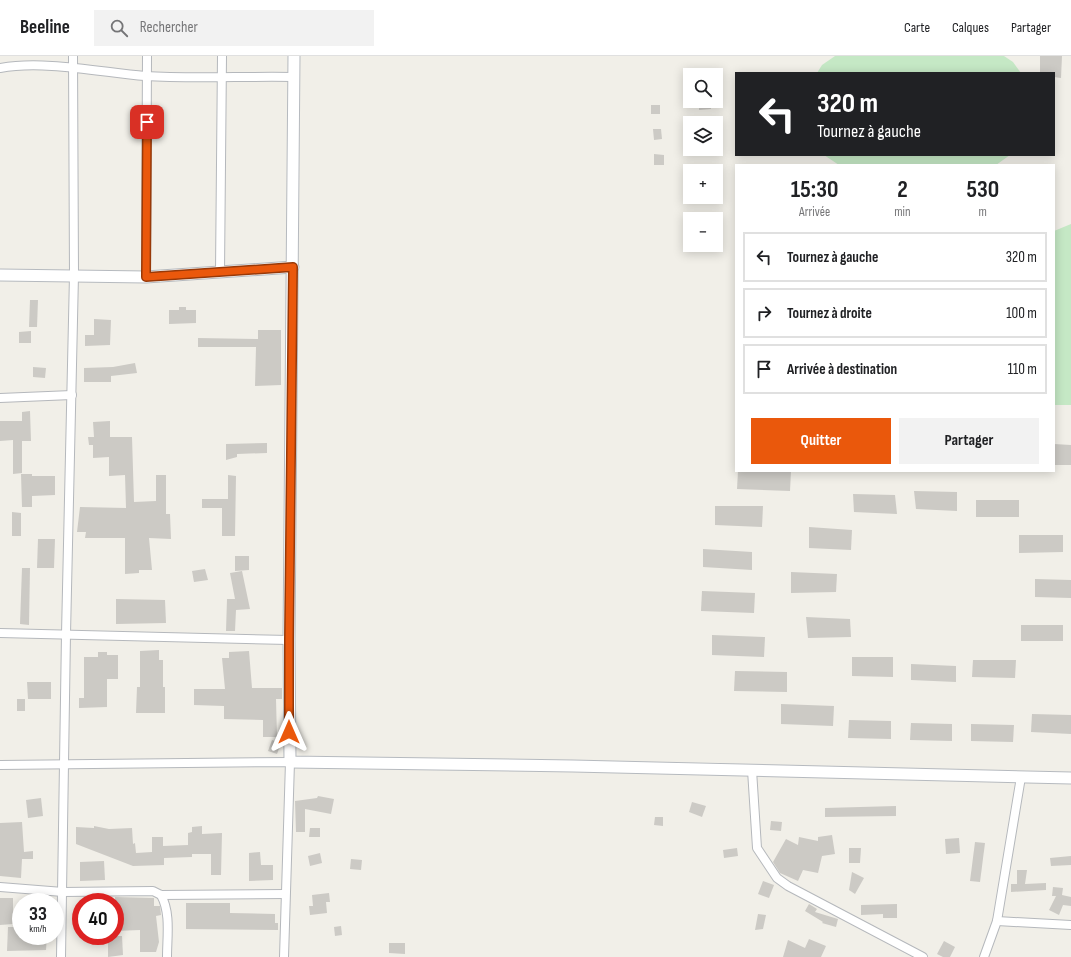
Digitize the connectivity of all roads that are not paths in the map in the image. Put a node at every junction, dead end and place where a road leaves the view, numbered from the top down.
1 (73, 56) edge
2 (147, 56) edge
3 (222, 56) edge
4 (294, 56) edge
5 (0, 68) edge
6 (73, 69) junction
7 (147, 76) junction
8 (222, 76) junction
9 (294, 77) junction
10 (293, 267) junction
11 (220, 272) junction
12 (0, 275) edge
13 (74, 275) junction
14 (146, 277) junction
15 (72, 395) junction
16 (0, 398) edge
17 (0, 633) edge
18 (66, 634) junction
19 (289, 640) junction
20 (290, 762) junction
21 (0, 765) edge
22 (64, 765) junction
23 (752, 770) junction
24 (1021, 776) junction
25 (1071, 778) edge
26 (0, 887) edge
27 (63, 892) junction
28 (161, 894) junction
29 (286, 894) junction
30 (997, 921) junction
31 (1071, 925) edge
32 (61, 957) edge
33 (167, 957) edge
34 (284, 957) edge
35 (923, 957) edge
36 (984, 957) edge

1 - 6 street
2 - 7 street
3 - 8 street
4 - 9 street
5 - 6 street
6 - 7 street
6 - 13 street
7 - 8 street
7 - 14 street
8 - 9 street
8 - 11 street
9 - 10 street
10 - 11 street
10 - 19 street
11 - 14 street
12 - 13 street
13 - 14 street
13 - 15 street
15 - 16 street
15 - 18 street
17 - 18 street
18 - 19 street
18 - 22 street
19 - 20 street
20 - 22 street
20 - 23 street
20 - 29 street
21 - 22 street
22 - 27 street
23 - 24 street
23 - 35 street
24 - 25 street
24 - 30 street
26 - 27 street
27 - 28 street
27 - 32 street
28 - 29 street
28 - 33 street
29 - 34 street
30 - 31 street
30 - 36 street

